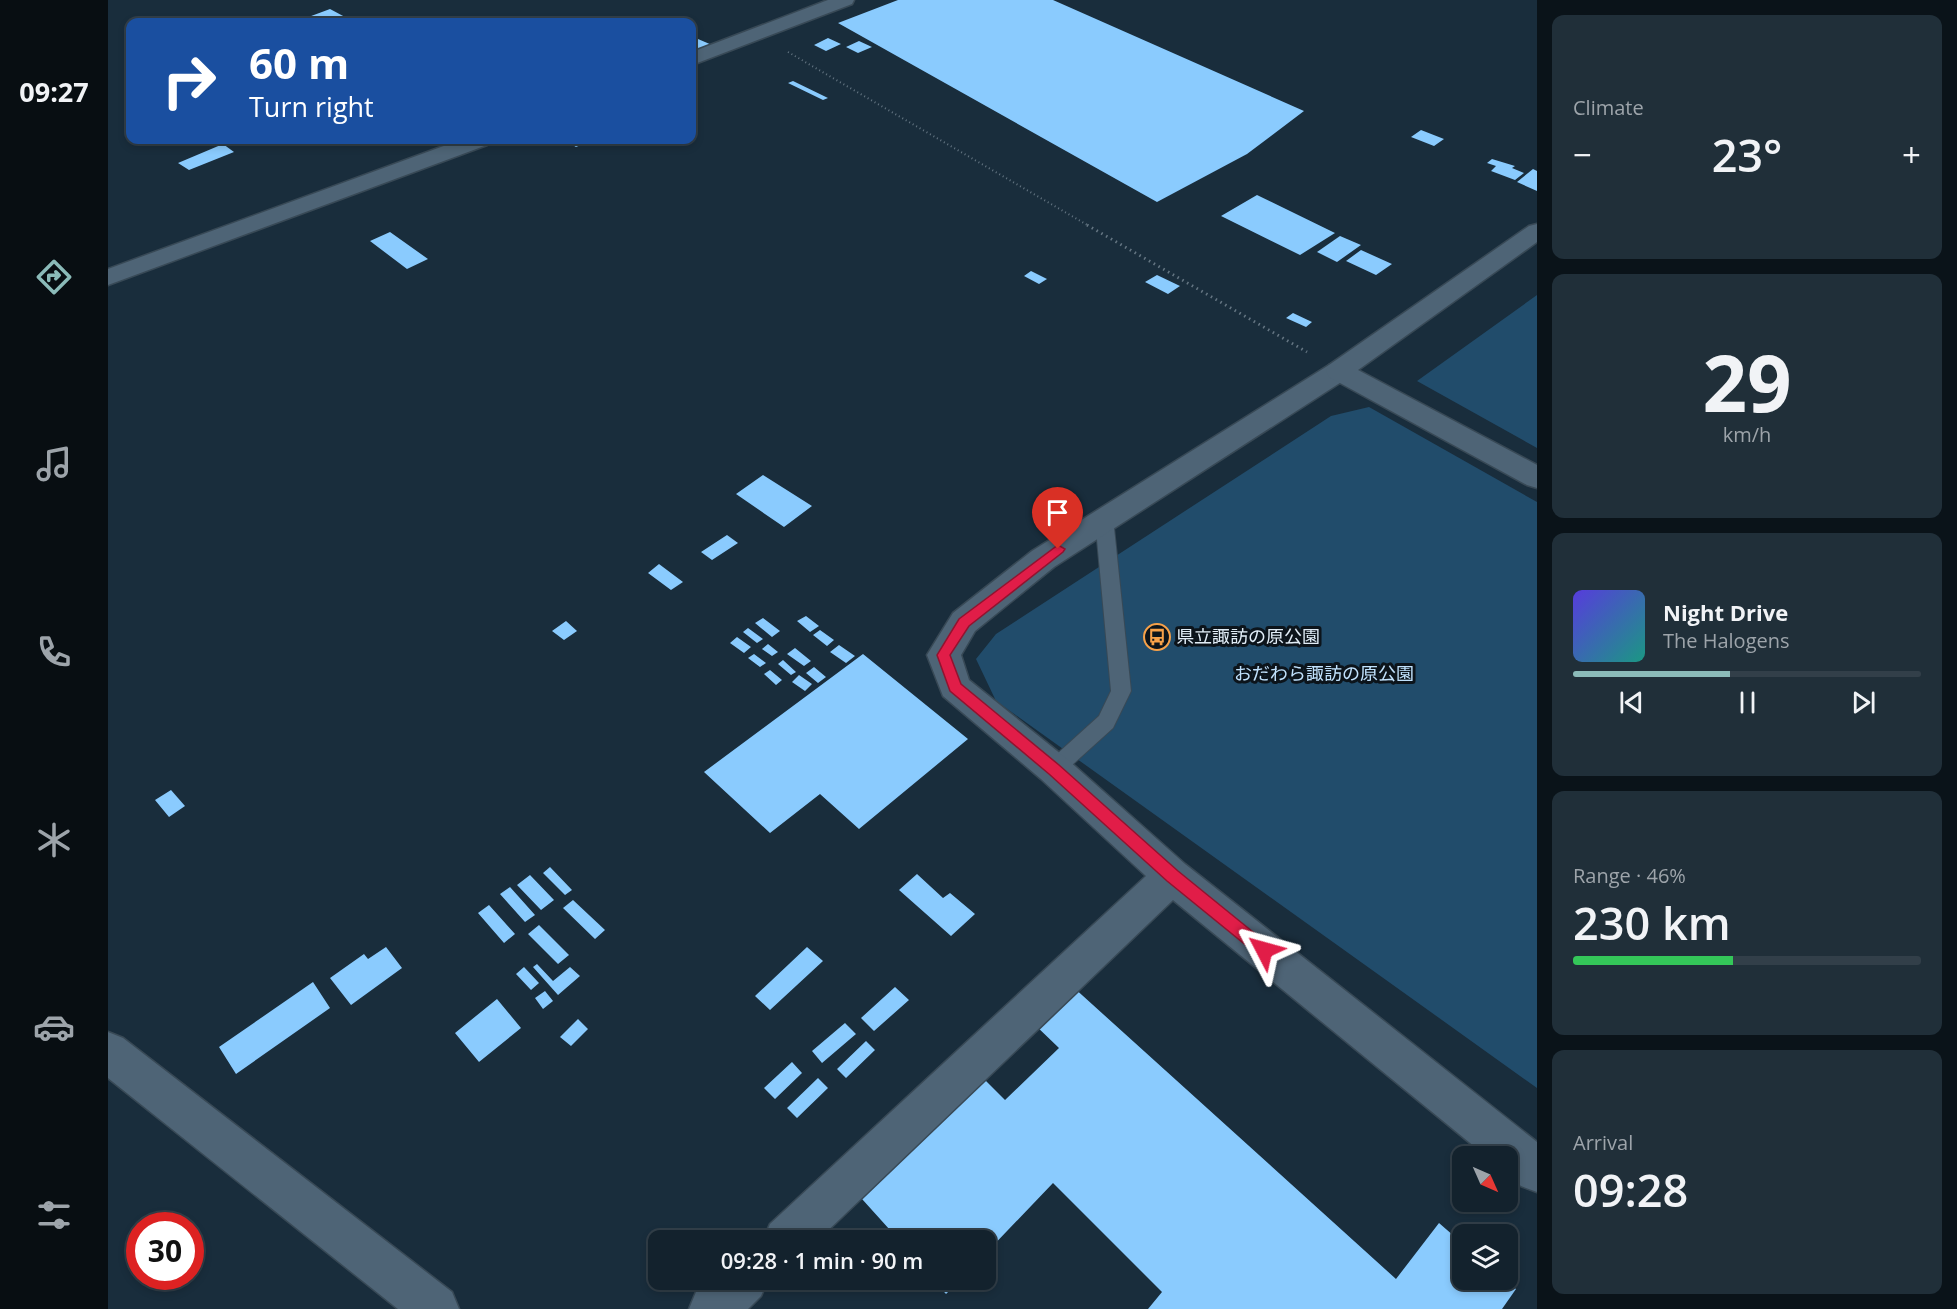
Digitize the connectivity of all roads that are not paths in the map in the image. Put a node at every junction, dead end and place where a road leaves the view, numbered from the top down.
1 (845, 0) edge
2 (696, 57) edge
3 (468, 144) edge
4 (1537, 231) edge
5 (108, 278) edge
6 (1339, 371) junction
7 (1537, 478) edge
8 (1104, 518) junction
9 (1054, 769) junction
10 (1172, 876) junction
11 (108, 1052) edge
12 (1537, 1170) edge
13 (797, 1230) edge
14 (734, 1290) edge
15 (435, 1309) edge
16 (713, 1309) edge

1 - 2 street
3 - 5 street
4 - 6 street
6 - 7 street
6 - 8 street
8 - 9 lane
8 - 9 street
9 - 10 street
10 - 12 street
10 - 13 street
11 - 15 street
14 - 16 street

